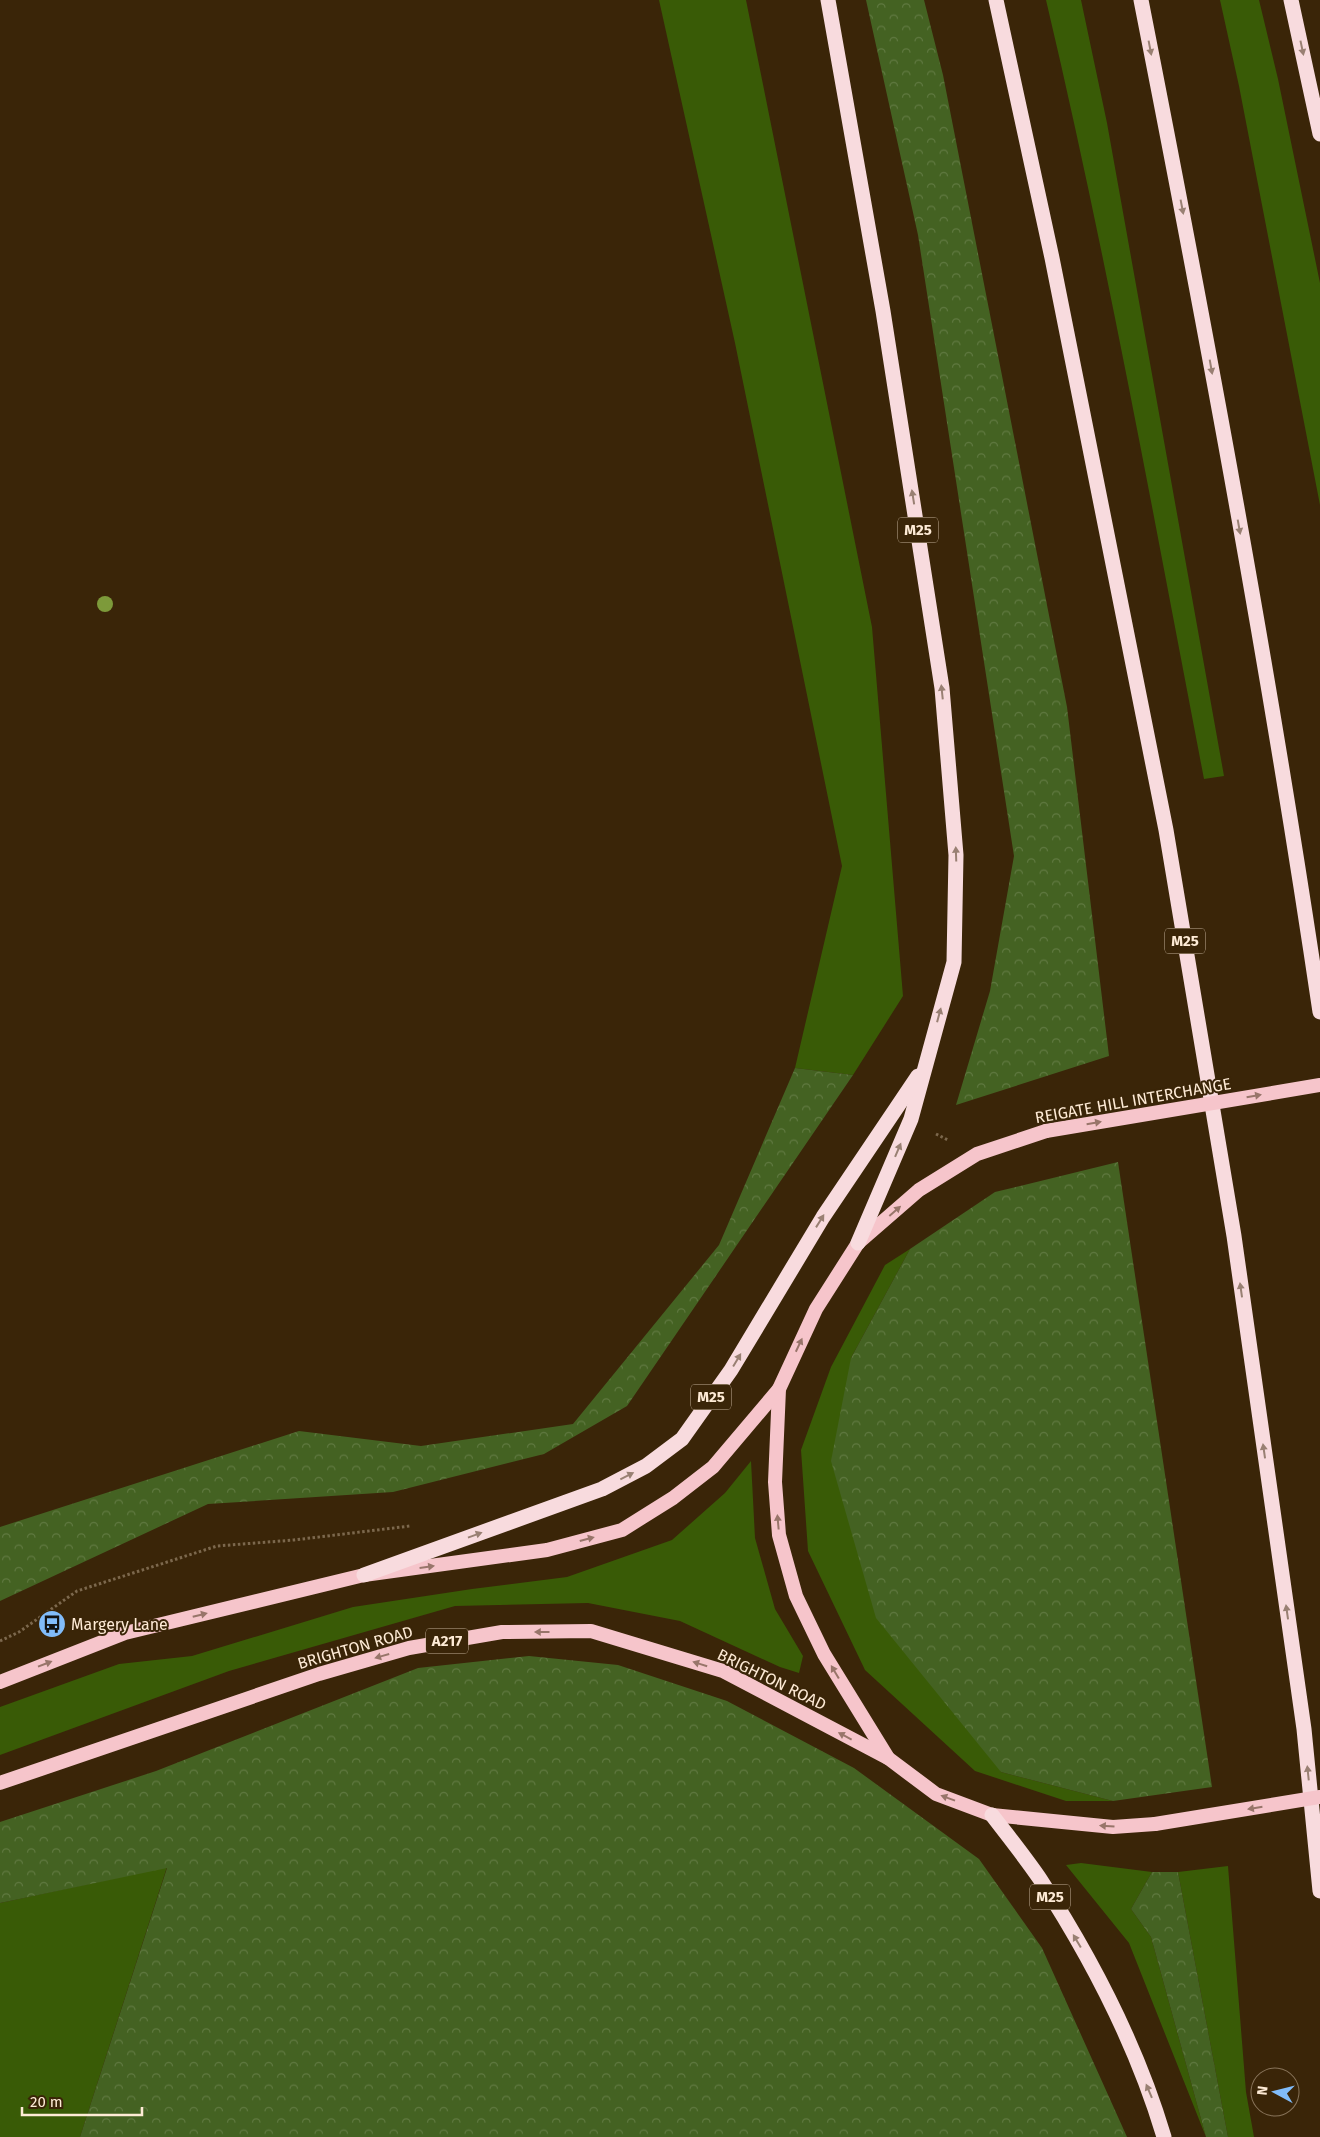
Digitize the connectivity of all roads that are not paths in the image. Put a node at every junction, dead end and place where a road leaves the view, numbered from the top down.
1 (828, 0) edge
2 (996, 0) edge
3 (1141, 0) edge
4 (1291, 0) edge
5 (1320, 134) edge
6 (1320, 1012) edge
7 (927, 1062) junction
8 (1320, 1085) edge
9 (858, 1243) junction
10 (779, 1389) junction
11 (364, 1575) junction
12 (0, 1682) edge
13 (888, 1758) junction
14 (0, 1783) edge
15 (1320, 1797) edge
16 (992, 1815) junction
17 (1320, 1891) edge
18 (1164, 2137) edge

7 -> 1 highway, M25
17 -> 2 highway, M25
3 -> 6 highway
4 -> 5 highway
9 -> 7 highway, M25
11 -> 7 highway, M25
9 -> 8 highway, REIGATE HILL INTERCHANGE, bridge
10 -> 9 highway, REIGATE HILL INTERCHANGE
11 -> 10 highway
13 -> 10 highway, REIGATE HILL INTERCHANGE
12 -> 11 highway
13 -> 14 highway, BRIGHTON ROAD / A217
16 -> 13 highway, REIGATE HILL INTERCHANGE
15 -> 16 highway, REIGATE HILL INTERCHANGE, bridge
18 -> 16 highway, M25

